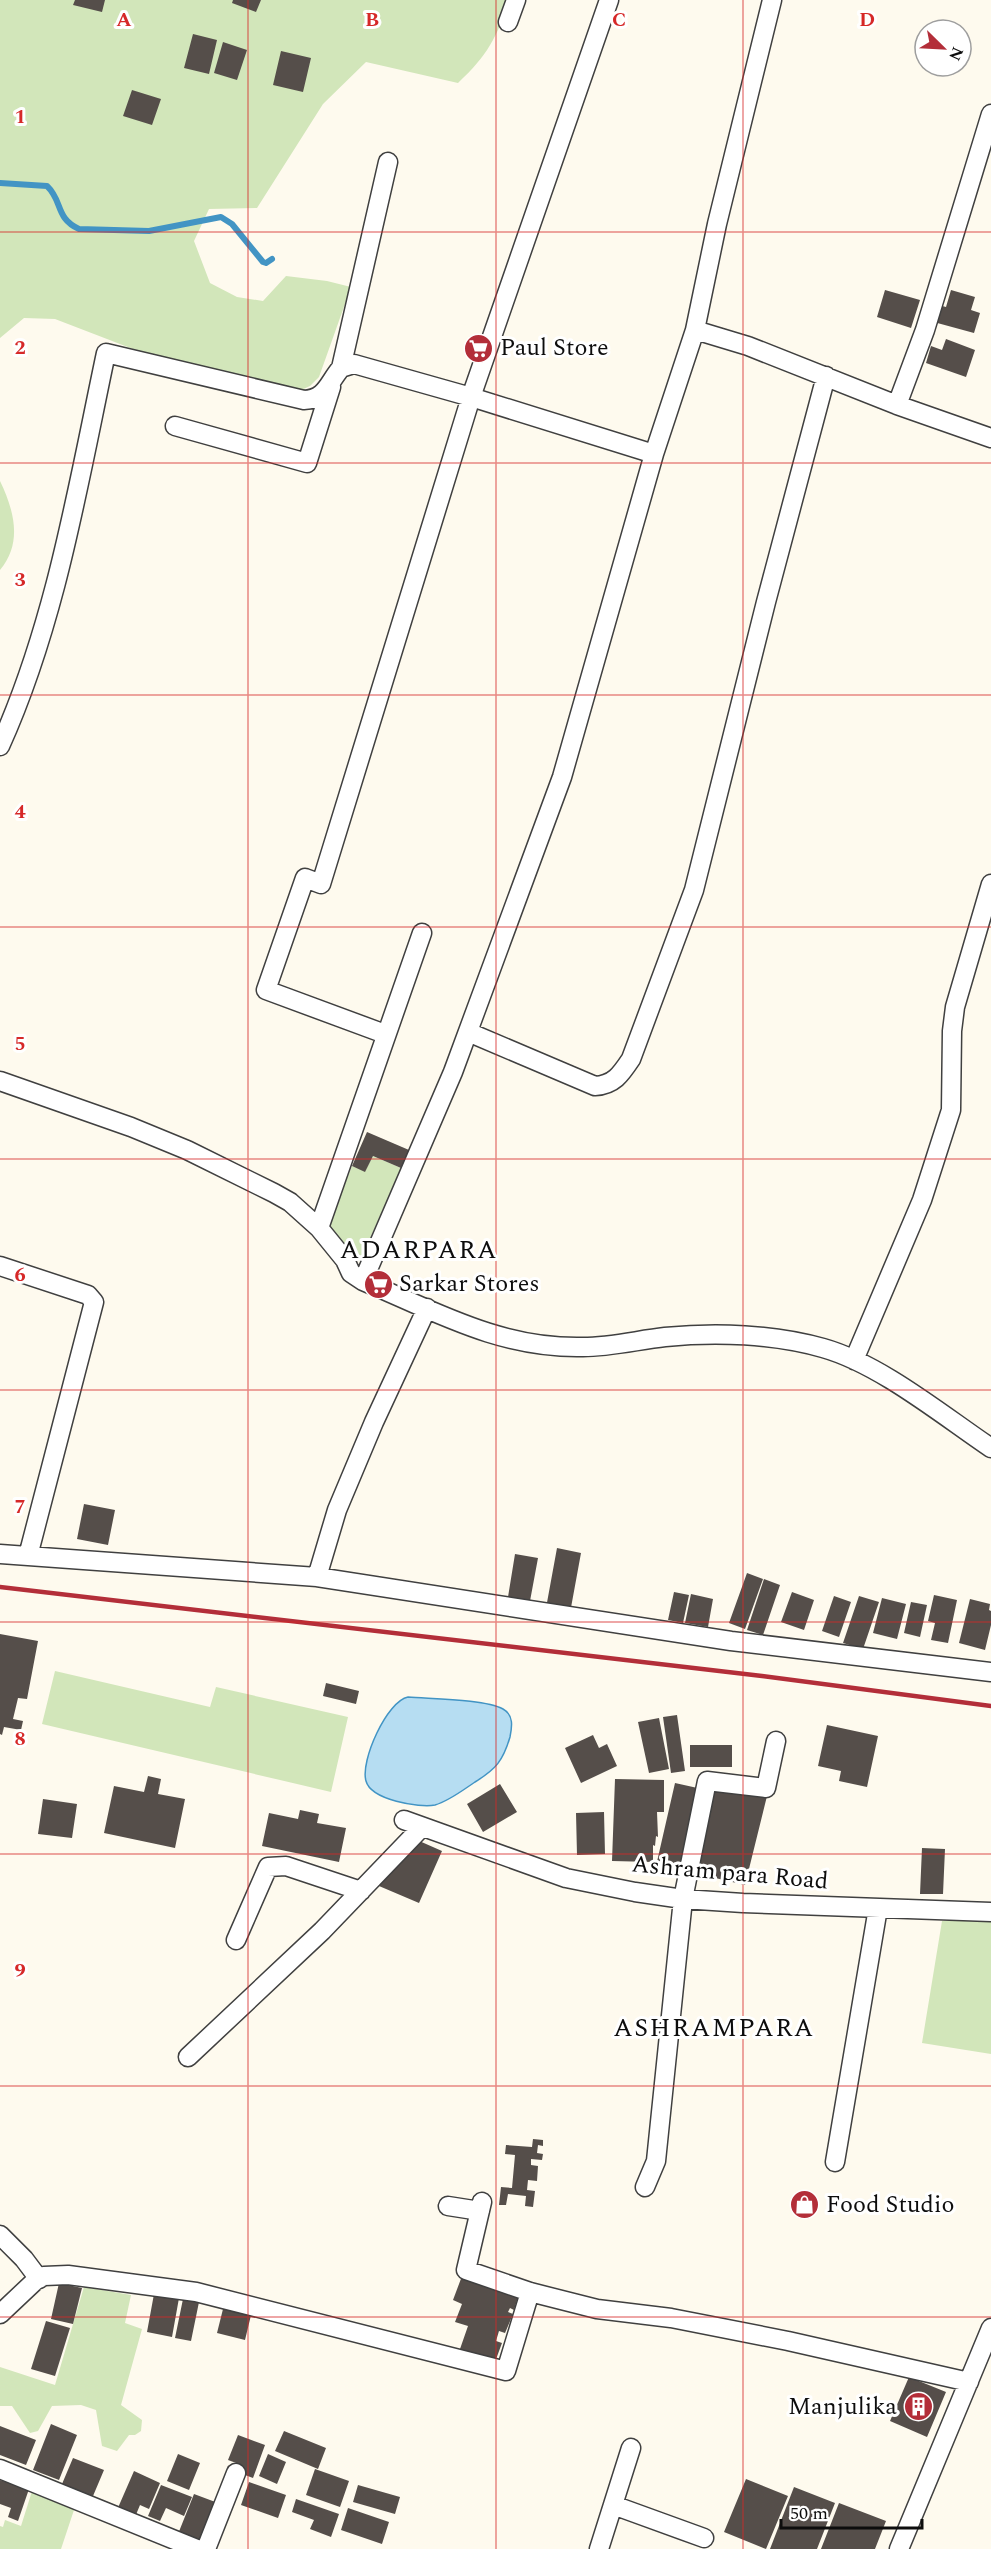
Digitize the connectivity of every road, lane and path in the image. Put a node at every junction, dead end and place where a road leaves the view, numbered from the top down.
1 (516, 0) edge
2 (609, 0) edge
3 (772, 0) edge
4 (508, 22) dead end
5 (991, 114) edge
6 (388, 162) dead end
7 (695, 330) junction
8 (337, 373) junction
9 (826, 376) junction
10 (471, 397) junction
11 (897, 405) junction
12 (175, 426) dead end
13 (991, 438) edge
14 (654, 454) junction
15 (0, 746) edge
16 (991, 884) edge
17 (422, 933) dead end
18 (468, 1032) junction
19 (385, 1034) junction
20 (0, 1081) edge
21 (319, 1228) junction
22 (0, 1266) edge
23 (363, 1281) junction
24 (427, 1308) junction
25 (854, 1360) junction
26 (991, 1448) edge
27 (0, 1554) edge
28 (28, 1556) junction
29 (317, 1577) junction
30 (991, 1672) edge
31 (776, 1741) dead end
32 (404, 1820) dead end
33 (422, 1827) junction
34 (361, 1890) junction
35 (683, 1899) junction
36 (878, 1908) junction
37 (991, 1912) edge
38 (236, 1940) dead end
39 (188, 2057) dead end
40 (835, 2162) dead end
41 (645, 2187) dead end
42 (448, 2206) dead end
43 (0, 2235) edge
44 (39, 2279) junction
45 (530, 2292) junction
46 (0, 2314) edge
47 (991, 2328) edge
48 (978, 2375) edge
49 (631, 2448) dead end
50 (0, 2469) edge
51 (236, 2474) dead end
52 (613, 2505) junction
53 (704, 2538) dead end
54 (197, 2549) edge
55 (206, 2549) edge
56 (599, 2549) edge
57 (899, 2549) edge

1 - 4 street
2 - 10 street
3 - 7 street
5 - 11 street
6 - 8 street
7 - 9 street
7 - 14 street
8 - 10 street
8 - 12 street
8 - 15 street
9 - 11 street
9 - 18 street
10 - 14 street
10 - 19 street
11 - 13 street
14 - 18 street
16 - 25 street
17 - 19 street
18 - 23 street
19 - 21 street
20 - 21 street
21 - 23 street
22 - 28 street
23 - 24 street
24 - 25 street
24 - 29 street
25 - 26 street
27 - 28 street
28 - 29 street
29 - 30 street
31 - 35 street
32 - 33 street, Ashram para Road
33 - 34 street
33 - 35 street, Ashram para Road
34 - 38 street
34 - 39 street
35 - 36 street, Ashram para Road
35 - 41 street
36 - 37 street, Ashram para Road
36 - 40 street
42 - 45 street
43 - 44 street
44 - 45 street
44 - 46 street
45 - 48 street
47 - 48 street
48 - 57 street
49 - 52 street
50 - 54 street
51 - 55 street
52 - 53 street
52 - 56 street

